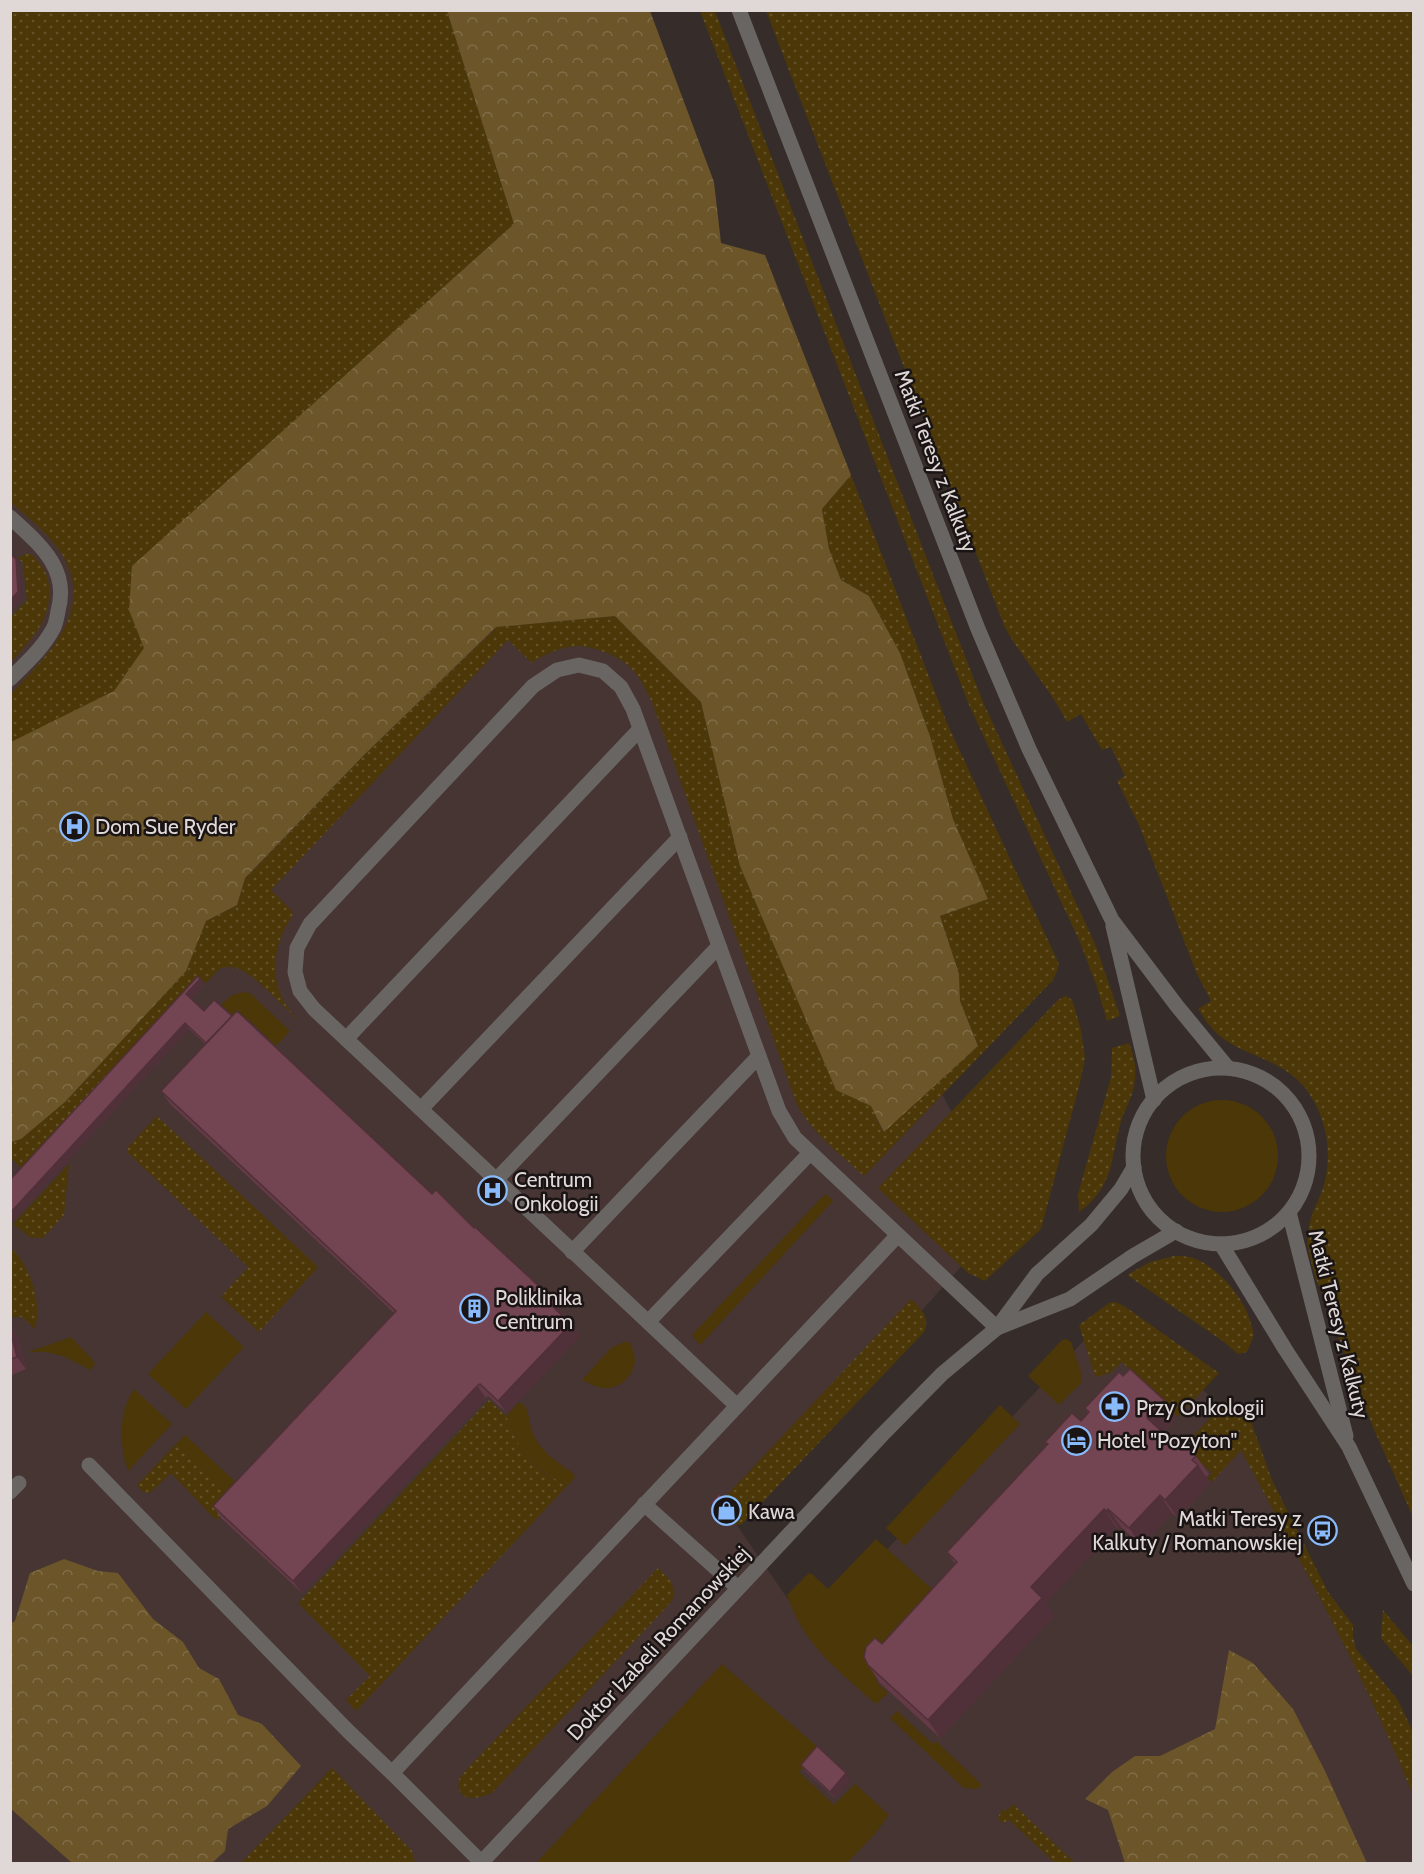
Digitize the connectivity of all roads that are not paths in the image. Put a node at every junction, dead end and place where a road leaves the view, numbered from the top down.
1 (739, 10) edge
2 (10, 517) edge
3 (10, 679) edge
4 (640, 729) junction
5 (680, 837) junction
6 (1112, 920) junction
7 (720, 946) junction
8 (346, 1039) junction
9 (759, 1056) junction
10 (1228, 1068) junction
11 (1154, 1100) junction
12 (421, 1109) junction
13 (810, 1152) junction
14 (1134, 1167) junction
15 (496, 1180) junction
16 (1289, 1212) junction
17 (1176, 1231) junction
18 (898, 1235) junction
19 (1221, 1244) junction
20 (573, 1252) junction
21 (648, 1322) junction
22 (997, 1328) junction
23 (737, 1406) junction
24 (1349, 1447) junction
25 (89, 1465) dead end
26 (644, 1504) junction
27 (1413, 1584) edge
28 (738, 1588) junction
29 (392, 1773) junction
30 (481, 1863) edge

1 - 6 street, Matki Teresy z Kalkuty
2 - 3 street
4 - 5 street
4 - 8 street
4 - 8 street
5 - 7 street
5 - 12 street
6 - 10 street, Matki Teresy z Kalkuty
6 - 11 street, Matki Teresy z Kalkuty
7 - 9 street
7 - 15 street
8 - 12 street
9 - 13 street
9 - 20 street
10 - 11 street
10 - 16 street
11 - 14 street
12 - 15 street
13 - 18 street
13 - 21 street
14 - 17 street
14 - 22 street, Doktor Izabeli Romanowskiej
15 - 20 street
16 - 19 street
16 - 24 street, Matki Teresy z Kalkuty
17 - 19 street
17 - 22 street, Doktor Izabeli Romanowskiej
18 - 22 street
18 - 23 street
19 - 24 street, Matki Teresy z Kalkuty
20 - 21 street
21 - 23 street
22 - 28 street, Doktor Izabeli Romanowskiej
23 - 26 street
24 - 27 street, Matki Teresy z Kalkuty
25 - 29 street
26 - 28 street
26 - 29 street
28 - 30 street, Doktor Izabeli Romanowskiej
29 - 30 street

